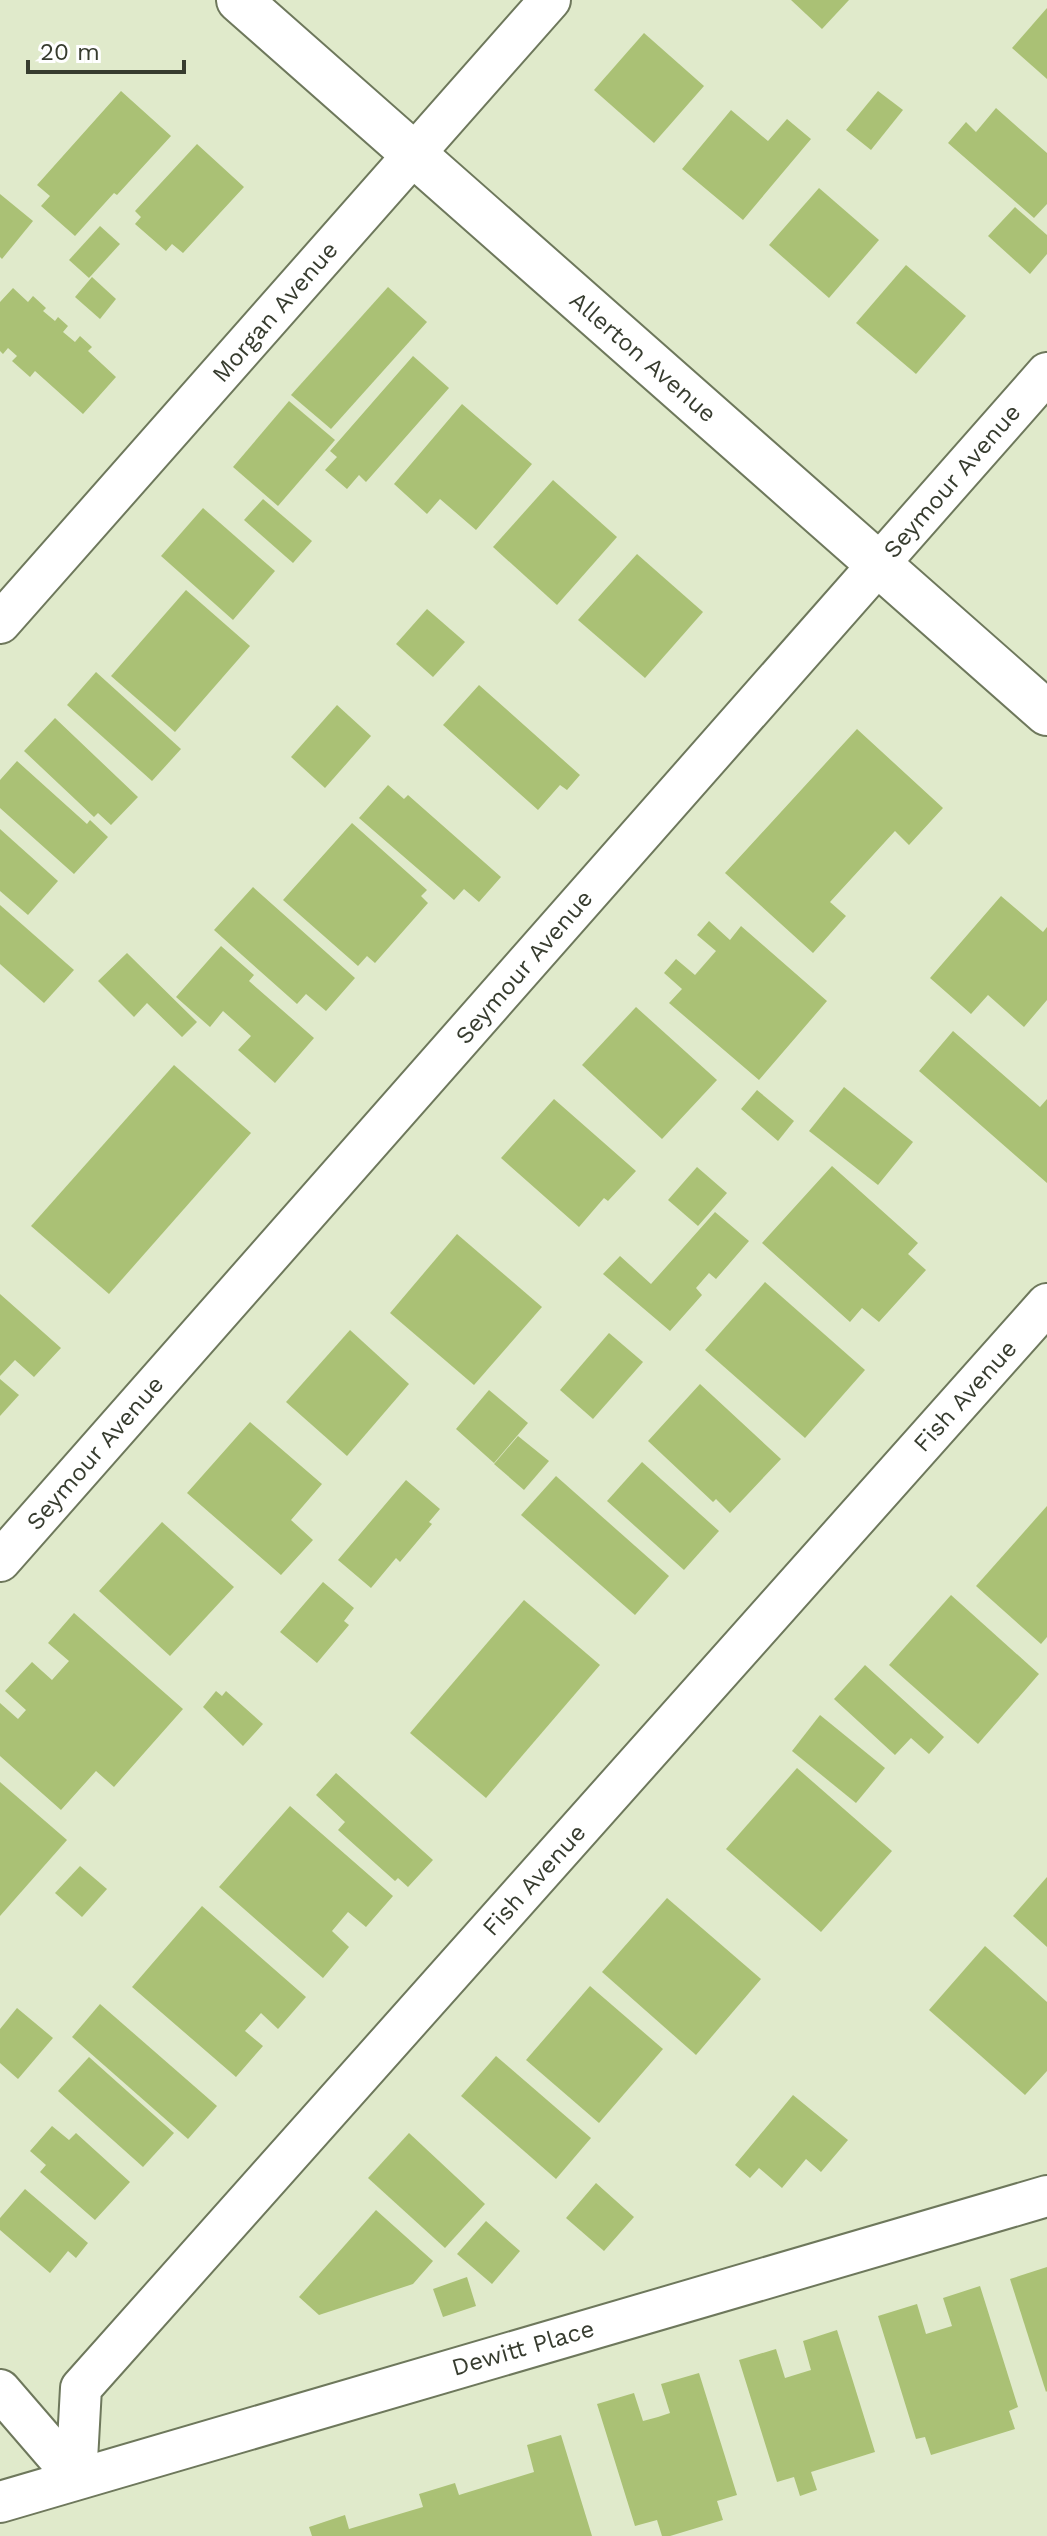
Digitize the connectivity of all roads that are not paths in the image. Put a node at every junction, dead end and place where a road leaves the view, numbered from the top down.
1 (239, 0) edge
2 (550, 0) edge
3 (413, 154) junction
4 (1047, 373) edge
5 (878, 565) junction
6 (0, 623) edge
7 (1047, 713) edge
8 (1047, 1304) edge
9 (0, 1561) edge
10 (1047, 2196) edge
11 (0, 2390) edge
12 (76, 2478) junction
13 (0, 2502) edge

1 - 3 main road, Allerton Avenue
2 - 3 street, Morgan Avenue
3 - 5 main road, Allerton Avenue
3 - 6 street, Morgan Avenue
4 - 5 street, Seymour Avenue
5 - 7 main road, Allerton Avenue
5 - 9 street, Seymour Avenue
8 - 12 street, Fish Avenue
10 - 12 street, Dewitt Place
11 - 12 street
12 - 13 street, Dewitt Place

